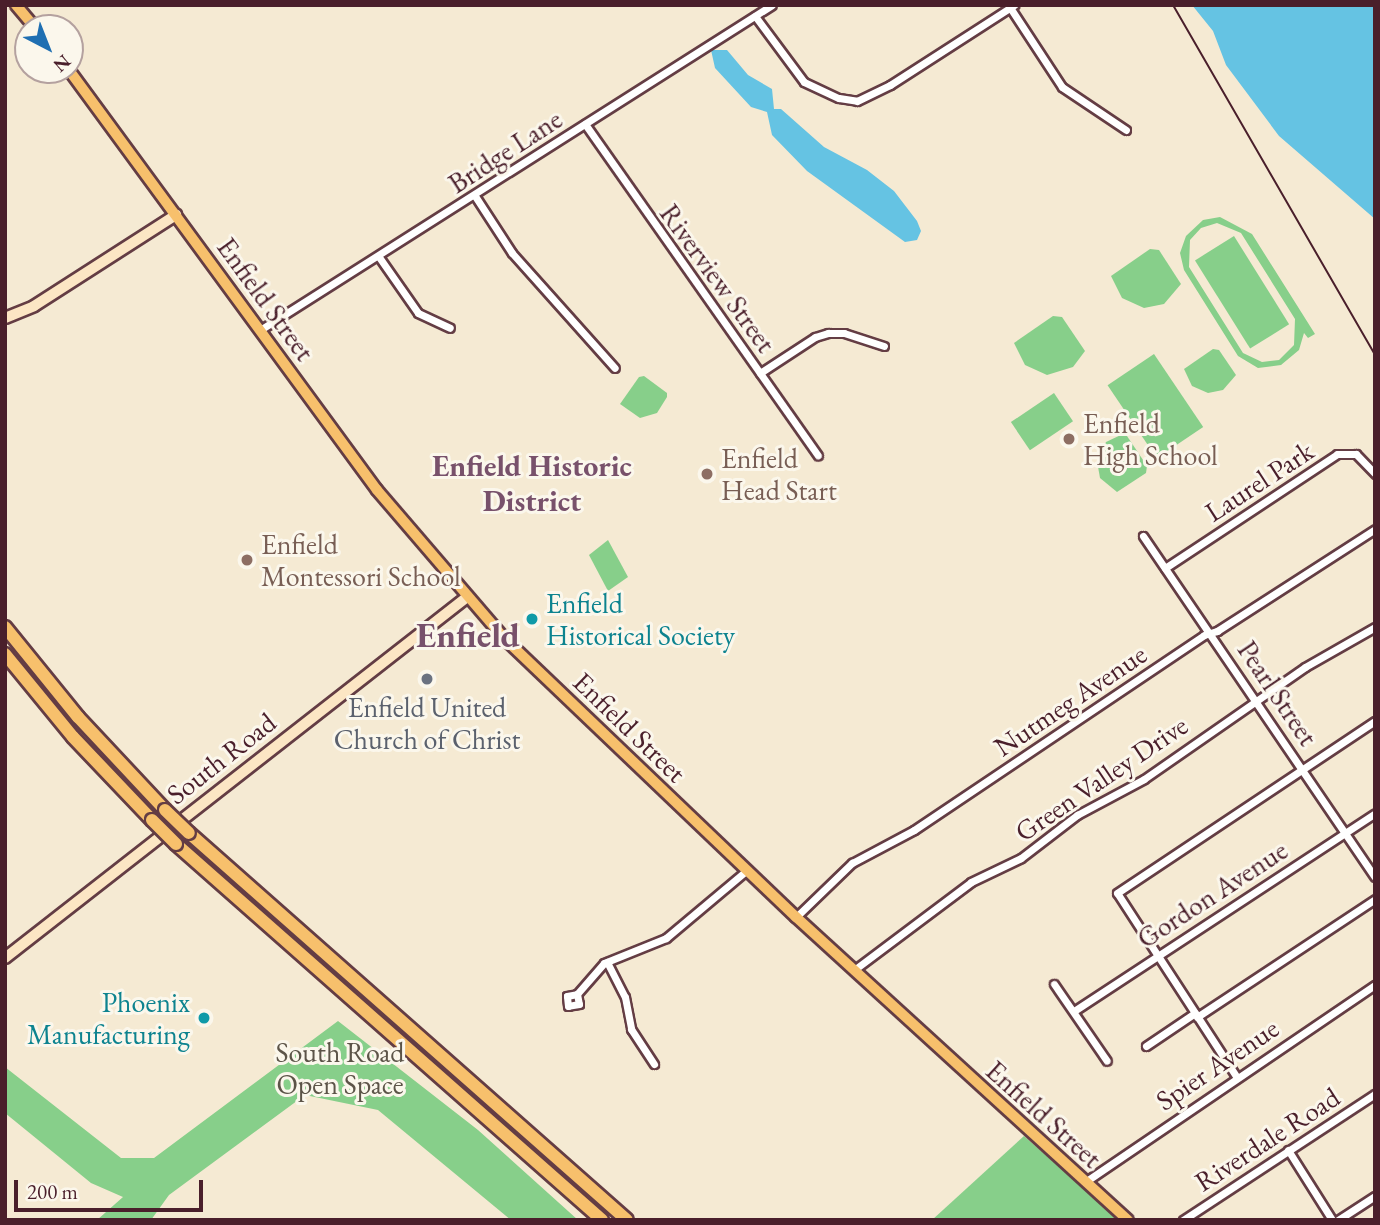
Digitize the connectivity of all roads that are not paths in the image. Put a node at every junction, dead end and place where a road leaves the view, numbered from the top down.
1 (772, 5) edge
2 (1011, 6) edge
3 (755, 16) junction
4 (79, 84) edge
5 (585, 124) junction
6 (1126, 130) dead end
7 (475, 196) junction
8 (176, 215) junction
9 (379, 257) junction
10 (5, 318) edge
11 (450, 328) dead end
12 (260, 330) junction
13 (884, 346) dead end
14 (615, 368) dead end
15 (760, 373) junction
16 (818, 455) dead end
17 (1375, 474) edge
18 (1375, 529) edge
19 (1143, 536) dead end
20 (1165, 568) junction
21 (467, 597) junction
22 (1375, 626) edge
23 (5, 627) edge
24 (1212, 635) junction
25 (5, 654) edge
26 (1260, 702) junction
27 (1375, 721) edge
28 (1303, 767) junction
29 (1375, 813) edge
30 (1346, 832) junction
31 (747, 870) junction
32 (1375, 877) edge
33 (1375, 899) edge
34 (796, 917) junction
35 (1158, 956) junction
36 (5, 958) edge
37 (607, 962) junction
38 (854, 970) junction
39 (1054, 984) dead end
40 (1375, 985) edge
41 (577, 994) dead end
42 (1074, 1012) junction
43 (1196, 1015) junction
44 (1146, 1046) dead end
45 (1107, 1061) dead end
46 (654, 1064) dead end
47 (1236, 1076) junction
48 (1375, 1094) edge
49 (1288, 1150) junction
50 (1085, 1182) junction
51 (1375, 1196) edge
52 (602, 1220) edge
53 (627, 1220) edge
54 (1128, 1220) edge
55 (1183, 1220) edge
56 (1332, 1220) edge
57 (1338, 1220) edge

1 - 3 street, Bridge Lane
2 - 3 street
2 - 6 street
3 - 5 street, Bridge Lane
4 - 8 main road, Enfield Street
5 - 7 street, Bridge Lane
5 - 15 street, Riverview Street
7 - 9 street, Bridge Lane
7 - 14 street
8 - 10 main road
8 - 12 main road, Enfield Street
9 - 11 street
9 - 12 street, Bridge Lane
12 - 21 main road, Enfield Street
13 - 15 street
15 - 16 street, Riverview Street
17 - 20 street, Laurel Park
18 - 24 street, Nutmeg Avenue
19 - 20 street, Pearl Street
20 - 24 street, Pearl Street
21 - 31 main road, Enfield Street
21 - 36 main road, South Road
22 - 26 street, Green Valley Drive
23 - 53 highway, bridge
24 - 26 street, Pearl Street
24 - 34 street, Nutmeg Avenue
25 - 52 highway, bridge
26 - 28 street, Pearl Street
26 - 38 street, Green Valley Drive
27 - 28 street
28 - 30 street, Pearl Street
28 - 35 street
29 - 30 street, Gordon Avenue
30 - 32 street, Pearl Street
30 - 35 street, Gordon Avenue
31 - 34 main road, Enfield Street
31 - 37 street
33 - 43 street
34 - 38 main road, Enfield Street
35 - 42 street, Gordon Avenue
35 - 43 street
37 - 41 street
37 - 46 street
38 - 50 main road, Enfield Street
39 - 42 street
40 - 47 street, Spier Avenue
42 - 45 street
43 - 44 street
43 - 47 street
47 - 50 street, Spier Avenue
48 - 49 street, Riverdale Road
49 - 55 street, Riverdale Road
49 - 56 street
50 - 54 main road, Enfield Street
51 - 57 street

